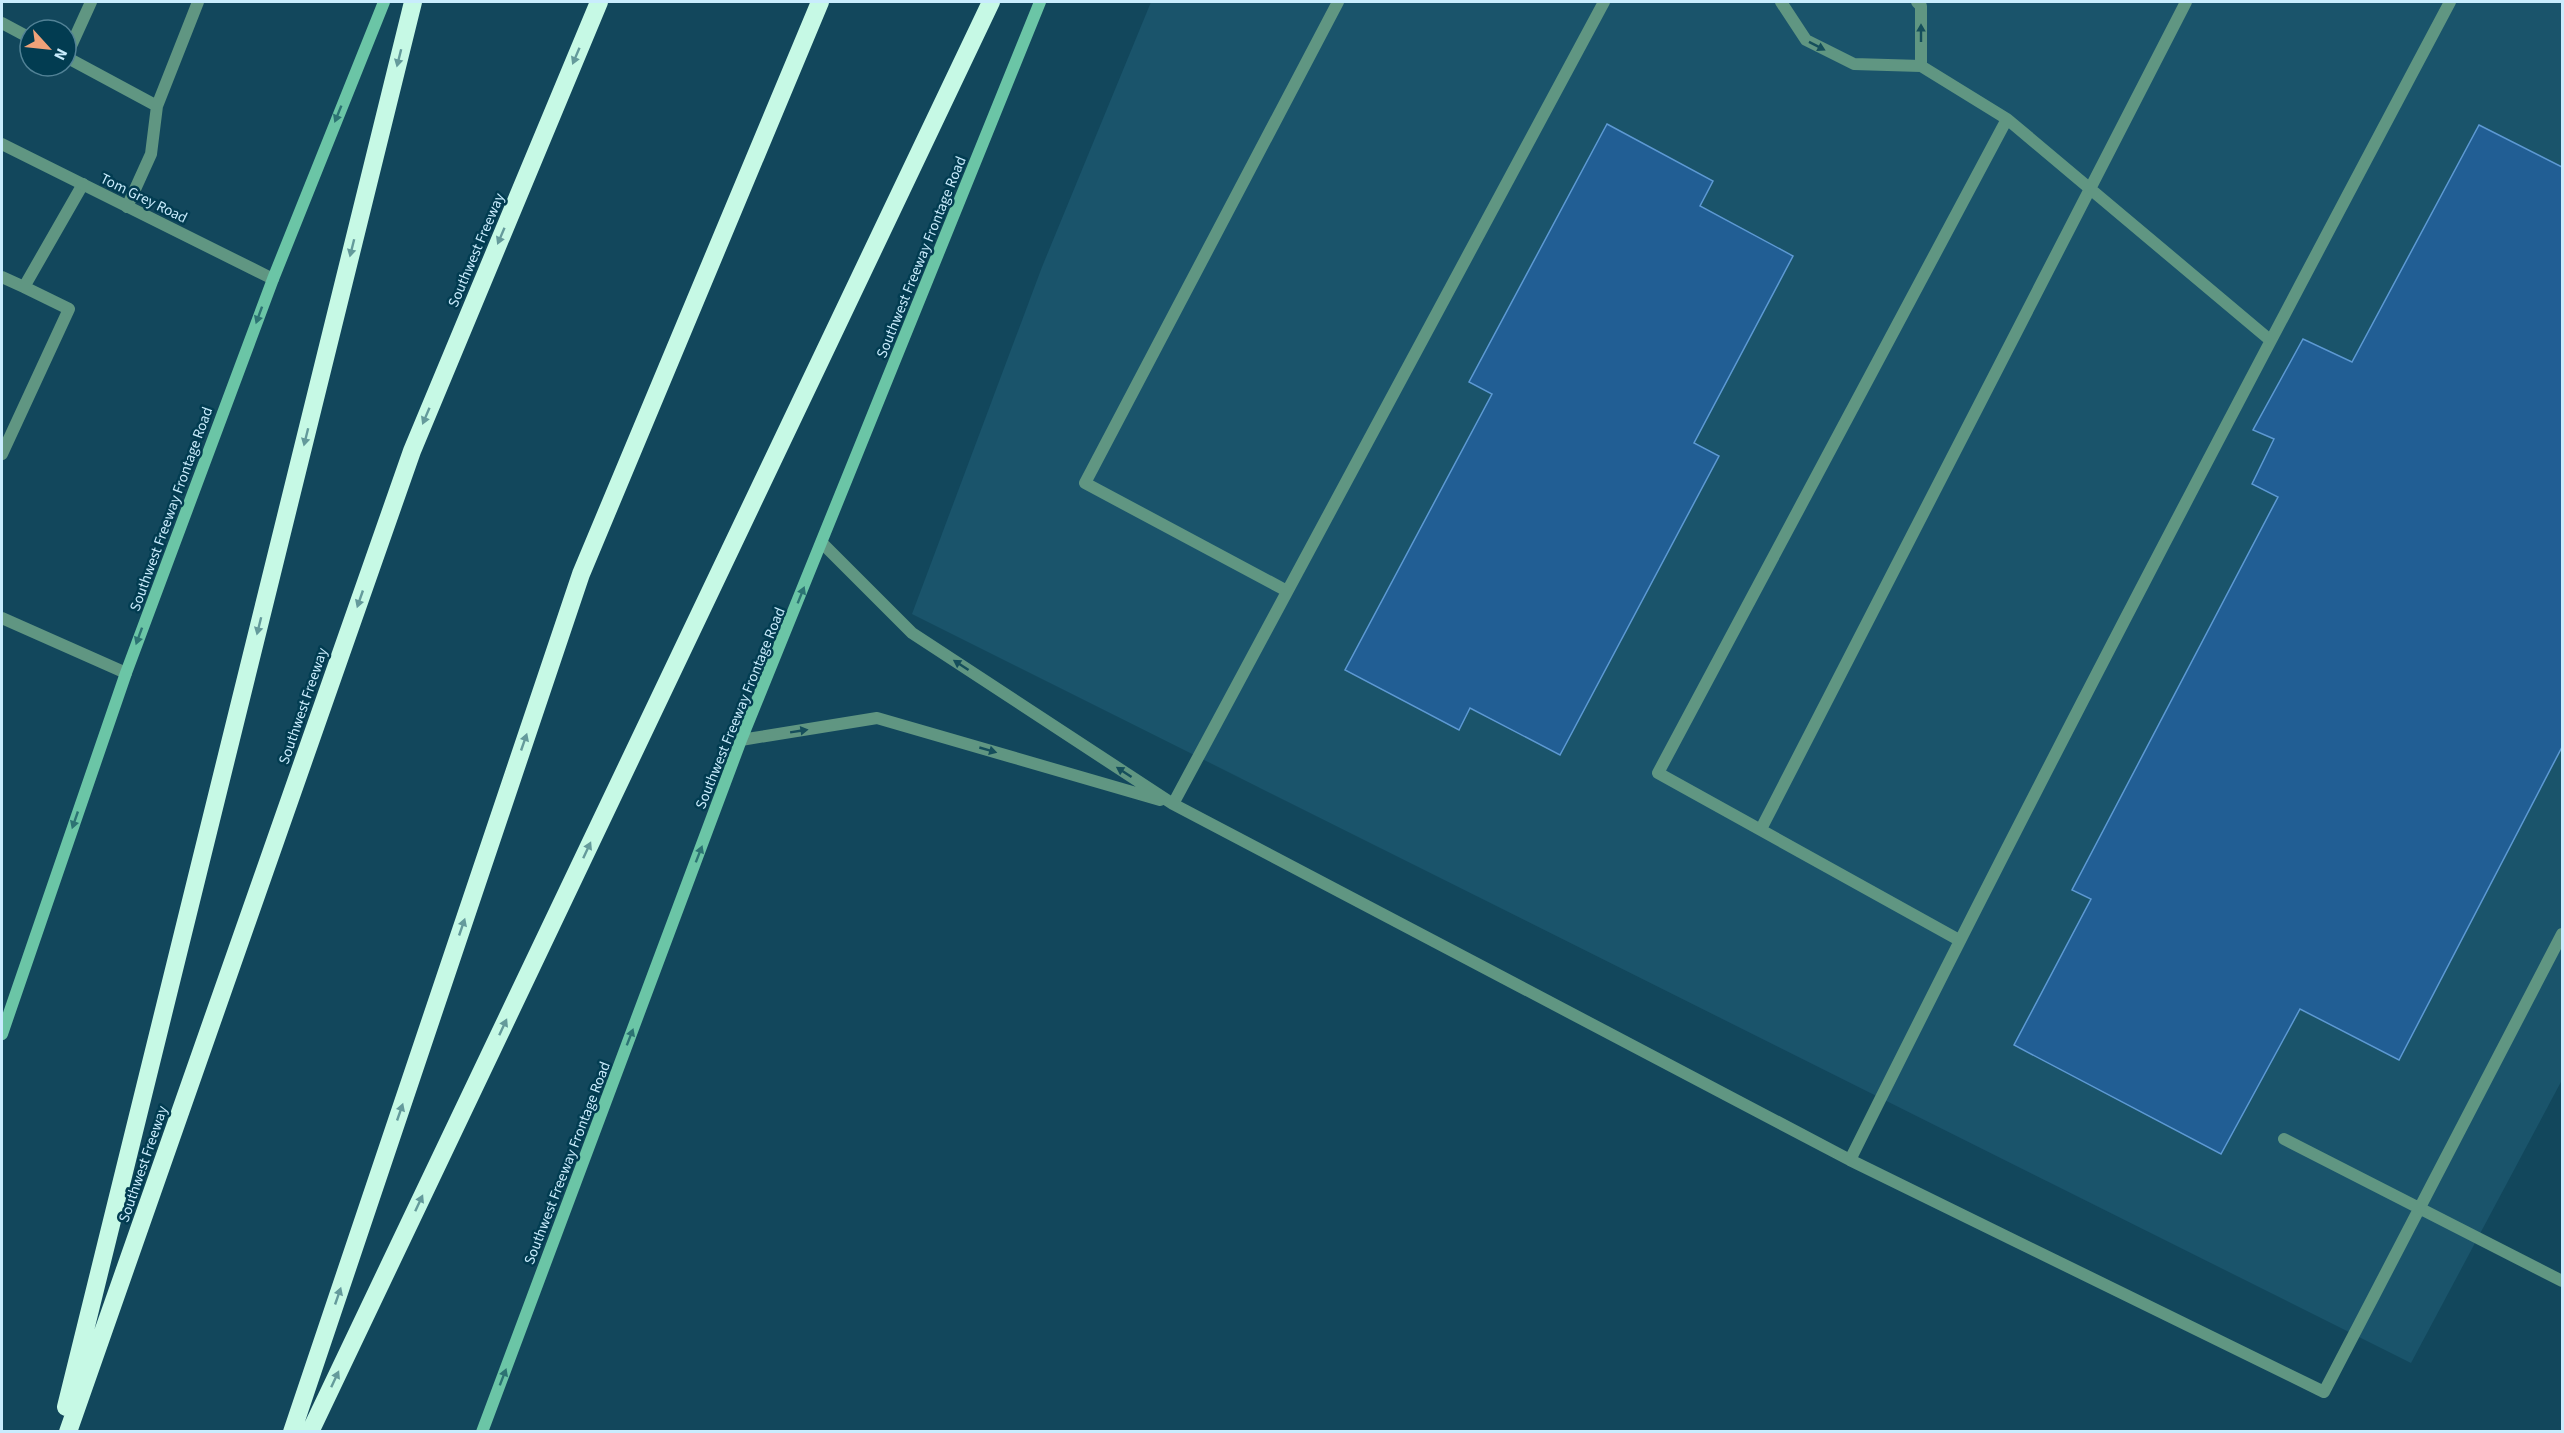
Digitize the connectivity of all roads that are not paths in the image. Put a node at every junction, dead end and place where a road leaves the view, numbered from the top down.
1 (91, 2) edge
2 (198, 2) edge
3 (384, 2) edge
4 (413, 2) edge
5 (599, 2) edge
6 (820, 2) edge
7 (991, 2) edge
8 (1040, 2) edge
9 (1338, 2) edge
10 (1604, 2) edge
11 (1781, 2) edge
12 (1917, 2) edge
13 (2187, 2) edge
14 (2450, 2) edge
15 (2, 23) edge
16 (78, 31) edge
17 (18, 32) edge
18 (78, 63) edge
19 (1921, 66) junction
20 (157, 106) junction
21 (2007, 119) junction
22 (2, 144) edge
23 (83, 184) junction
24 (2091, 189) junction
25 (127, 207) junction
26 (2, 277) edge
27 (273, 279) junction
28 (24, 287) junction
29 (2270, 340) junction
30 (2, 454) edge
31 (822, 543) junction
32 (1287, 591) junction
33 (2, 618) edge
34 (126, 673) junction
35 (741, 741) junction
36 (1173, 804) junction
37 (1761, 829) junction
38 (2562, 934) edge
39 (1959, 940) junction
40 (2, 1034) edge
41 (2284, 1139) dead end
42 (1850, 1160) junction
43 (2420, 1207) junction
44 (2562, 1281) edge
45 (60, 1431) edge
46 (68, 1431) edge
47 (292, 1431) edge
48 (310, 1431) edge
49 (482, 1431) edge

1 - 16 street
2 - 20 street
3 -> 27 main road, Southwest Freeway Frontage Road
4 -> 45 highway
5 -> 46 highway, Southwest Freeway
47 -> 6 highway
48 -> 7 highway
8 - 31 main road, Southwest Freeway Frontage Road
9 - 32 street
10 - 32 street
11 -> 19 street
19 -> 12 street
13 - 24 street
14 - 29 street
15 - 17 street
18 - 20 street
19 - 21 street
20 - 25 street
21 - 24 street
21 - 37 street
22 - 23 street, Tom Grey Road
23 - 25 street, Tom Grey Road
23 - 28 street
24 - 29 street
24 - 37 street
25 - 27 street, Tom Grey Road
26 - 28 street
27 -> 34 main road, Southwest Freeway Frontage Road
28 - 30 street
29 - 39 street
35 -> 31 main road, Southwest Freeway Frontage Road
36 -> 31 street
32 - 36 street
33 - 34 street
34 -> 40 main road, Southwest Freeway Frontage Road
35 -> 36 street
49 -> 35 main road, Southwest Freeway Frontage Road
36 - 42 street
37 - 39 street
38 - 43 street
39 - 42 street
41 - 43 street
42 - 43 street
43 - 44 street

